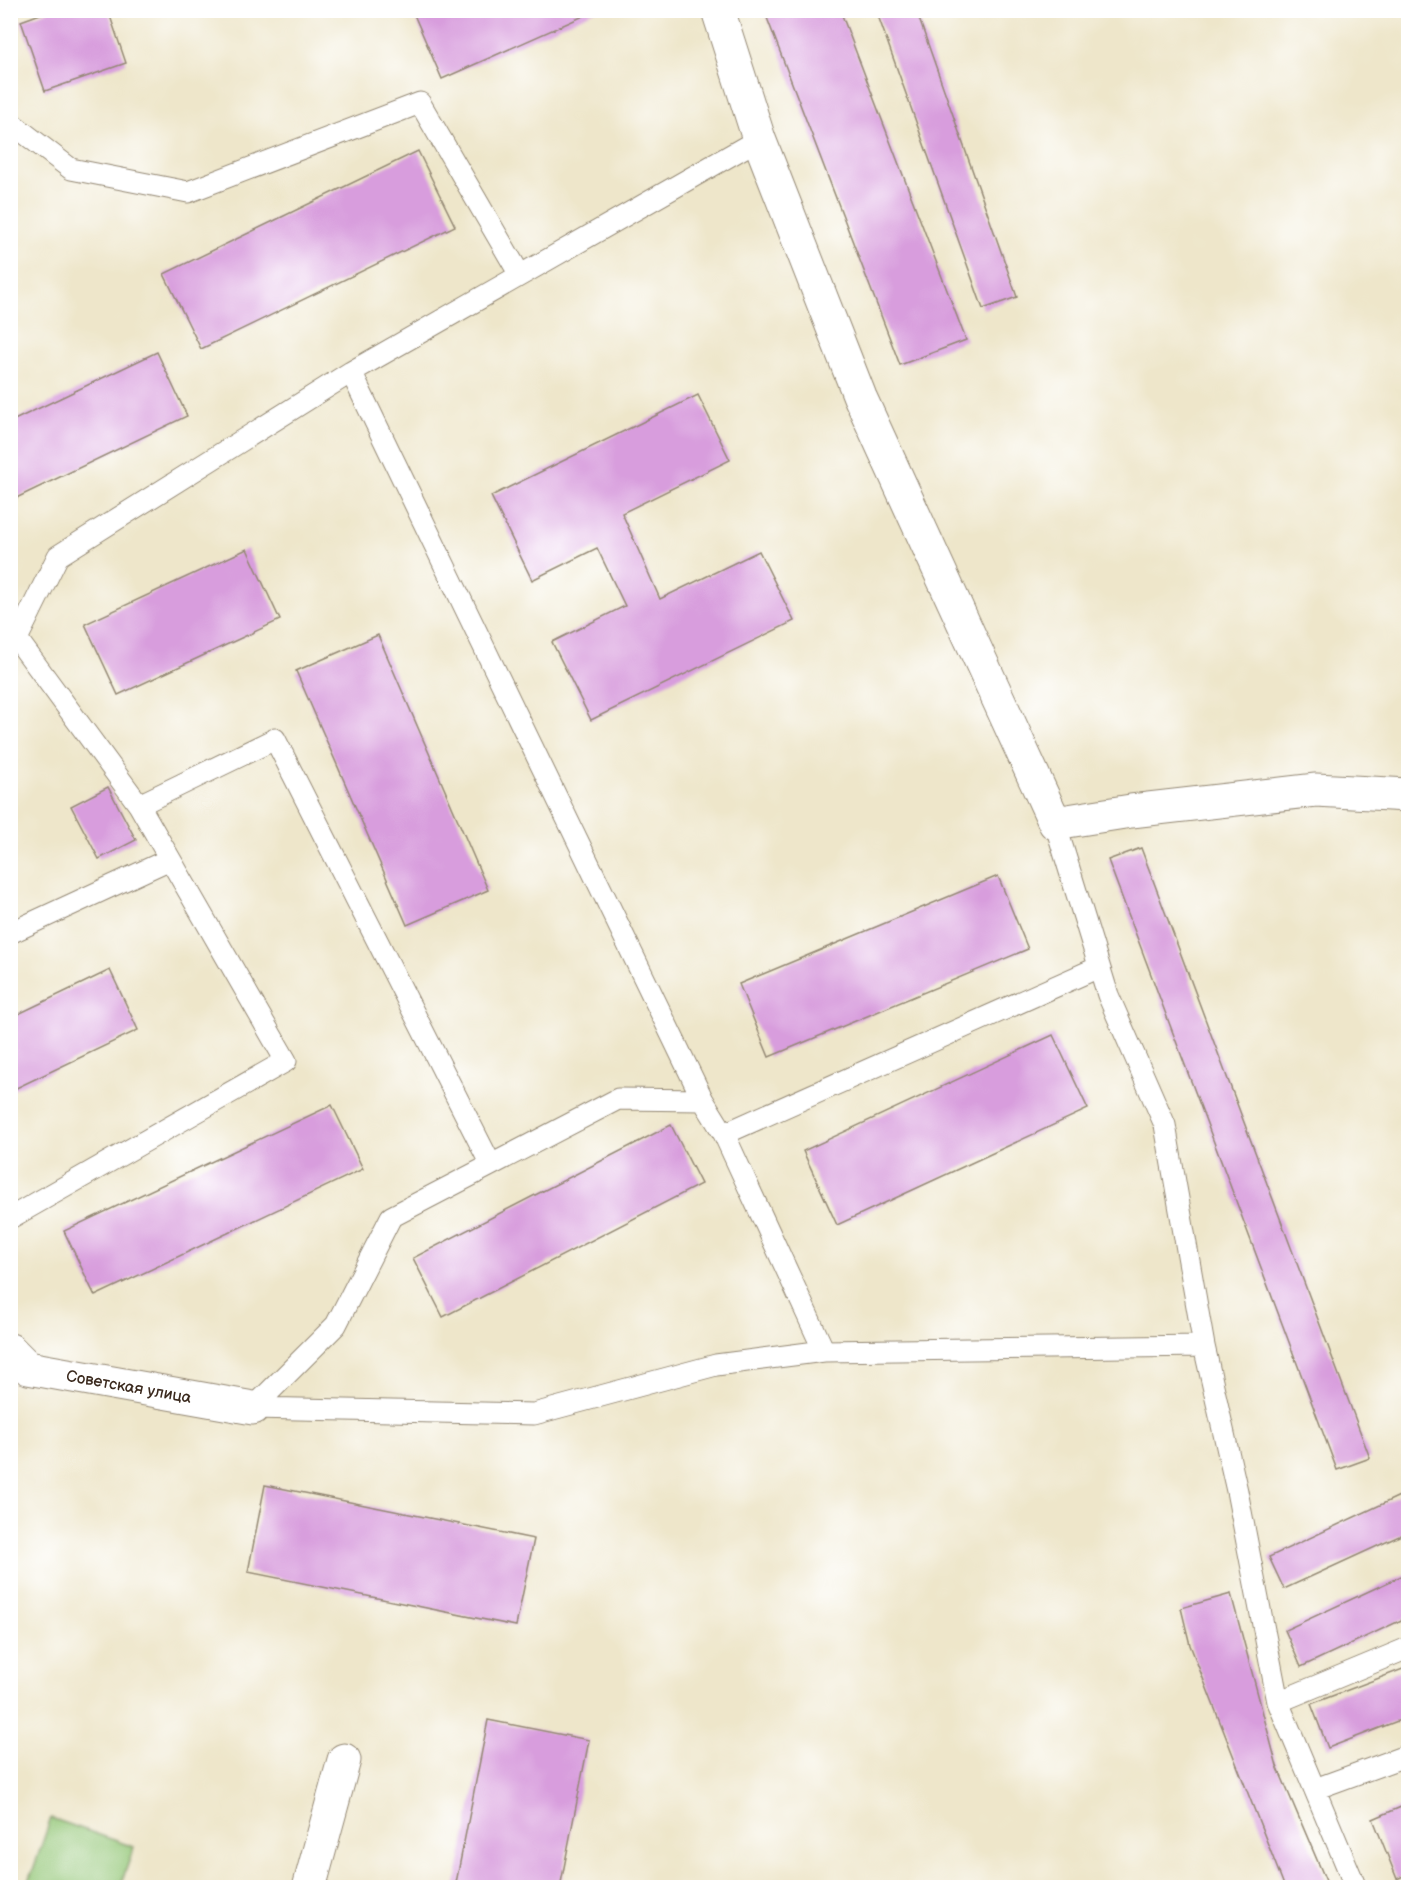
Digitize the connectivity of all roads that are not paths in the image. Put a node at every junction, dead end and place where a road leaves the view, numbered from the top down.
1 (718, 10) edge
2 (10, 122) edge
3 (759, 139) junction
4 (520, 275) junction
5 (351, 372) junction
6 (14, 640) edge
7 (1408, 795) edge
8 (139, 805) junction
9 (1054, 823) junction
10 (170, 859) junction
11 (10, 933) edge
12 (1099, 967) junction
13 (703, 1100) junction
14 (724, 1134) junction
15 (491, 1165) junction
16 (10, 1218) edge
17 (1204, 1346) junction
18 (10, 1350) edge
19 (824, 1351) junction
20 (253, 1408) junction
21 (1408, 1648) edge
22 (1278, 1702) junction
23 (1408, 1755) edge
24 (344, 1760) dead end
25 (1315, 1789) junction
26 (309, 1887) edge
27 (1356, 1887) edge

1 - 3 street
2 - 4 lane
3 - 4 lane
3 - 9 street
4 - 5 lane
5 - 6 lane
5 - 13 lane
6 - 8 lane
7 - 9 street
8 - 10 lane
8 - 15 lane
9 - 12 lane
10 - 11 lane
10 - 16 lane
12 - 14 lane
12 - 17 lane
13 - 14 lane
13 - 15 lane
14 - 19 lane
15 - 20 lane
17 - 19 lane
17 - 22 lane
18 - 20 street, Советская улица
19 - 20 lane
21 - 22 lane
22 - 25 lane
23 - 25 lane
24 - 26 street
25 - 27 lane

